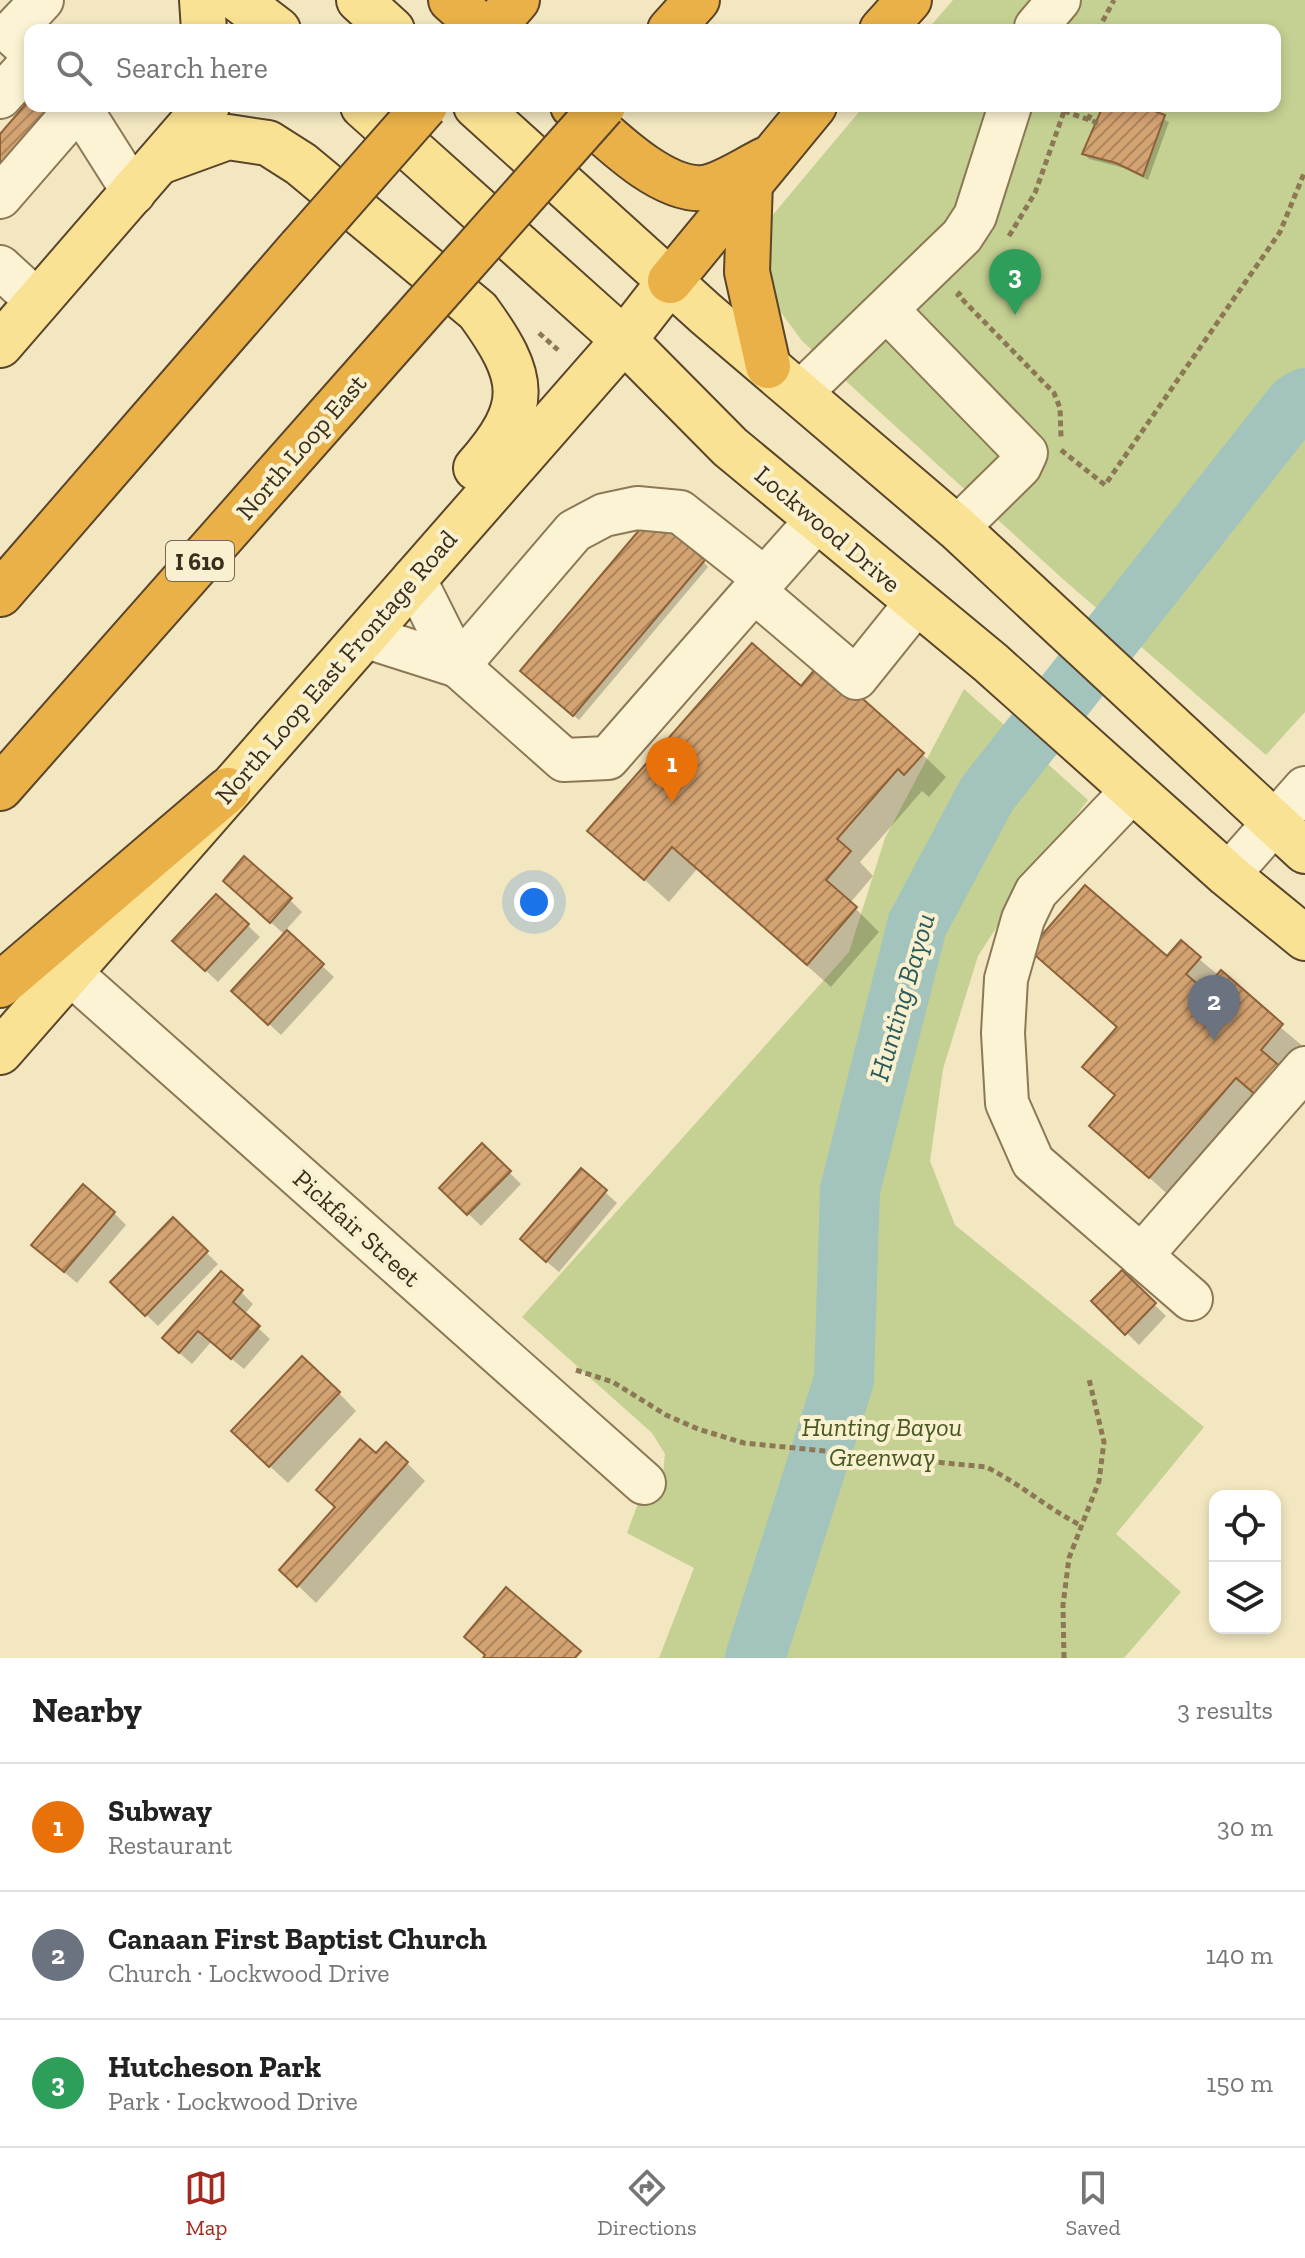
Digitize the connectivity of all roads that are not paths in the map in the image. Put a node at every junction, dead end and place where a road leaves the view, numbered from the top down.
1 (42, 0) edge
2 (202, 0) edge
3 (239, 0) edge
4 (359, 0) edge
5 (451, 0) edge
6 (517, 0) edge
7 (697, 0) edge
8 (909, 0) edge
9 (280, 22) edge
10 (29, 24) edge
11 (204, 24) edge
12 (385, 24) edge
13 (478, 24) edge
14 (496, 24) edge
15 (675, 24) edge
16 (887, 24) edge
17 (18, 43) edge
18 (0, 97) edge
19 (74, 112) edge
20 (83, 112) edge
21 (370, 112) edge
22 (420, 112) edge
23 (483, 112) edge
24 (580, 112) edge
25 (598, 112) edge
26 (809, 112) edge
27 (1008, 112) edge
28 (187, 126) edge
29 (759, 170) junction
30 (134, 193) junction
31 (0, 197) edge
32 (0, 267) edge
33 (670, 281) junction
34 (38, 302) junction
35 (887, 310) junction
36 (624, 340) junction
37 (0, 345) edge
38 (784, 379) junction
39 (817, 520) junction
40 (957, 528) junction
41 (414, 578) junction
42 (760, 585) junction
43 (0, 594) edge
44 (917, 602) junction
45 (364, 636) junction
46 (458, 666) junction
47 (0, 788) edge
48 (1305, 788) edge
49 (228, 790) junction
50 (1133, 790) junction
51 (1290, 836) edge
52 (1228, 875) junction
53 (1305, 938) edge
54 (70, 973) junction
55 (0, 985) edge
56 (0, 1052) edge
57 (1305, 1068) edge
58 (1141, 1256) junction
59 (1191, 1299) dead end
60 (644, 1483) dead end

1 - 10 street
2 - 11 main road
3 - 9 main road
4 - 12 main road
5 - 13 highway
6 - 14 highway
7 - 15 highway
8 - 16 highway
17 - 18 street
19 - 31 street
20 - 30 street
21 - 36 main road, Lockwood Drive
22 - 43 highway, bridge
23 - 33 main road
24 - 29 highway
25 - 47 highway, North Loop East / I 610, bridge
26 - 29 highway
27 - 35 street
28 - 30 main road
28 - 41 main road
29 - 33 highway
29 - 38 highway
30 - 34 main road
32 - 34 street
33 - 36 main road, North Loop East Frontage Road
33 - 38 main road
34 - 37 main road
35 - 38 street
35 - 40 street
36 - 39 main road, Lockwood Drive
36 - 41 main road, North Loop East Frontage Road
38 - 40 main road
39 - 42 street
39 - 44 main road, Lockwood Drive
40 - 51 main road
41 - 45 main road, North Loop East Frontage Road
41 - 46 street
42 - 44 street
42 - 46 street
42 - 46 street
44 - 50 main road, Lockwood Drive
45 - 46 street
45 - 49 main road, North Loop East Frontage Road
48 - 51 street
49 - 54 main road, North Loop East Frontage Road
49 - 55 highway
50 - 52 main road, Lockwood Drive
50 - 58 street
51 - 52 street
52 - 53 main road, Lockwood Drive
54 - 56 main road, North Loop East Frontage Road
54 - 60 street, Pickfair Street
57 - 58 street
58 - 59 street

